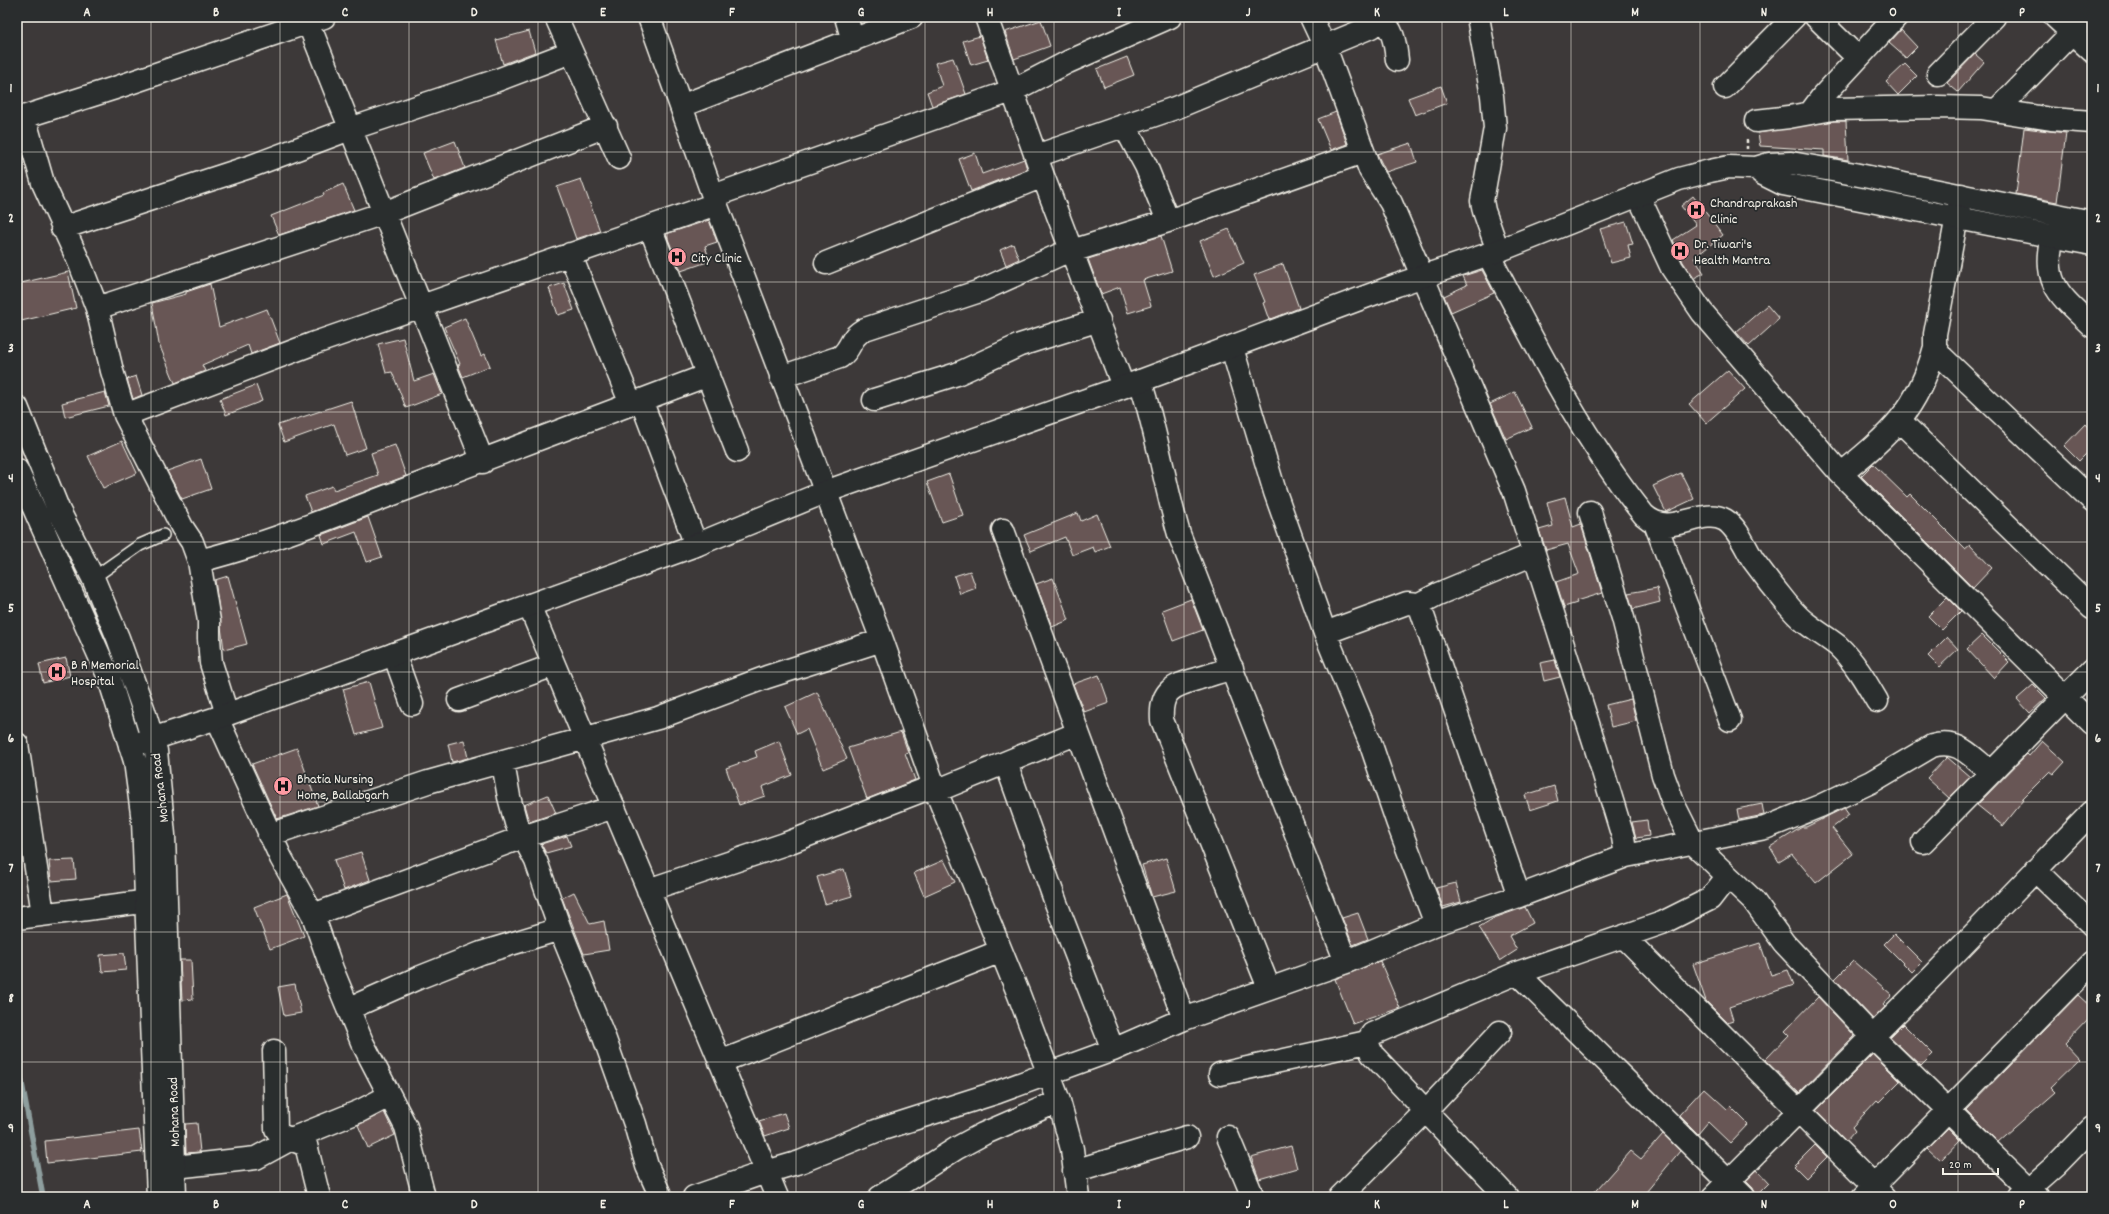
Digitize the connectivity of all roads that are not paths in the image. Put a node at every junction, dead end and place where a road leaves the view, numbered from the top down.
1 (556, 17) edge
2 (649, 17) edge
3 (846, 17) edge
4 (912, 17) edge
5 (986, 17) edge
6 (1170, 17) edge
7 (1311, 17) edge
8 (1478, 17) edge
9 (1794, 17) edge
10 (1816, 17) edge
11 (1896, 17) edge
12 (1994, 17) edge
13 (2054, 17) edge
14 (2087, 17) edge
15 (1379, 18) edge
16 (316, 20) edge
17 (2072, 33) junction
18 (853, 41) junction
19 (1325, 46) junction
20 (2092, 51) edge
21 (571, 52) junction
22 (1858, 58) junction
23 (1397, 60) dead end
24 (1938, 74) dead end
25 (1726, 87) dead end
26 (1014, 90) junction
27 (682, 106) junction
28 (1998, 110) junction
29 (1810, 113) junction
30 (20, 118) edge
31 (1756, 121) road end
32 (2092, 122) edge
33 (1124, 125) junction
34 (606, 126) junction
35 (350, 130) junction
36 (1363, 152) junction
37 (619, 158) dead end
38 (1039, 166) junction
39 (1751, 168) junction
40 (1638, 195) junction
41 (1961, 195) junction
42 (714, 200) junction
43 (384, 213) junction
44 (1958, 218) junction
45 (1168, 221) junction
46 (2092, 222) edge
47 (650, 227) junction
48 (62, 228) junction
49 (2053, 236) junction
50 (2092, 244) edge
51 (1072, 251) junction
52 (1493, 253) junction
53 (570, 254) junction
54 (826, 263) dead end
55 (1423, 276) junction
56 (422, 306) junction
57 (97, 308) junction
58 (1099, 320) junction
59 (2092, 326) edge
60 (1935, 347) junction
61 (1232, 348) junction
62 (708, 374) junction
63 (781, 377) junction
64 (1131, 384) junction
65 (874, 400) dead end
66 (636, 402) junction
67 (17, 407) edge
68 (126, 415) junction
69 (1900, 421) junction
70 (737, 451) dead end
71 (483, 462) junction
72 (17, 470) edge
73 (1841, 474) junction
74 (825, 492) junction
75 (2092, 500) edge
76 (1590, 512) dead end
77 (1655, 523) junction
78 (1003, 530) dead end
79 (163, 535) dead end
80 (696, 545) junction
81 (1534, 554) junction
82 (199, 561) junction
83 (93, 578) junction
84 (529, 604) junction
85 (1419, 604) junction
86 (2092, 608) edge
87 (1325, 633) junction
88 (882, 640) junction
89 (394, 654) junction
90 (554, 665) junction
91 (1232, 668) junction
92 (2092, 670) edge
93 (2064, 697) junction
94 (459, 700) dead end
95 (1877, 701) dead end
96 (412, 704) dead end
97 (222, 716) junction
98 (1730, 720) dead end
99 (2092, 724) edge
100 (1078, 733) junction
101 (585, 738) junction
102 (152, 739) junction
103 (17, 744) edge
104 (130, 746) junction
105 (503, 762) junction
106 (1006, 763) junction
107 (1991, 772) junction
108 (935, 788) junction
109 (614, 807) junction
110 (2092, 812) edge
111 (269, 835) junction
112 (523, 837) junction
113 (1923, 842) dead end
114 (1693, 843) junction
115 (1626, 856) junction
116 (2035, 870) junction
117 (1727, 877) junction
118 (648, 890) junction
119 (1519, 896) junction
120 (156, 900) junction
121 (43, 914) junction
122 (313, 915) junction
123 (17, 918) edge
124 (1436, 924) junction
125 (2092, 925) edge
126 (560, 929) junction
127 (1624, 937) junction
128 (1001, 951) junction
129 (1346, 962) junction
130 (2092, 963) edge
131 (1517, 973) junction
132 (1269, 988) junction
133 (348, 1009) junction
134 (1184, 1019) junction
135 (1500, 1032) dead end
136 (1873, 1037) junction
137 (1367, 1042) junction
138 (1113, 1050) junction
139 (274, 1051) dead end
140 (720, 1062) junction
141 (1048, 1073) junction
142 (1220, 1074) dead end
143 (389, 1096) junction
144 (1059, 1101) junction
145 (1948, 1110) junction
146 (1798, 1111) junction
147 (1425, 1112) junction
148 (2092, 1128) edge
149 (1187, 1137) dead end
150 (1228, 1137) dead end
151 (292, 1139) junction
152 (175, 1166) junction
153 (1074, 1171) junction
154 (766, 1172) junction
155 (1728, 1181) junction
156 (1874, 1193) edge
157 (2028, 1194) edge
158 (158, 1197) edge
159 (175, 1197) edge
160 (319, 1197) edge
161 (424, 1197) edge
162 (661, 1197) edge
163 (694, 1197) edge
164 (777, 1197) edge
165 (880, 1197) edge
166 (1078, 1197) edge
167 (1253, 1197) edge
168 (1340, 1197) edge
169 (1507, 1197) edge
170 (1713, 1197) edge
171 (1744, 1197) edge

1 - 21 street
2 - 27 street
3 - 18 street
4 - 18 street
5 - 26 street
6 - 26 street
7 - 19 street
8 - 52 street
9 - 25 street
10 - 22 street
11 - 22 street
12 - 24 street
13 - 17 street
14 - 17 street
15 - 19 street
15 - 23 street
16 - 30 street
16 - 35 street
17 - 20 street
17 - 28 street
18 - 27 street
19 - 33 street
19 - 36 street
21 - 34 street
21 - 35 street
22 - 29 street
26 - 38 street
26 - 42 street
27 - 42 street
28 - 29 street
28 - 32 street
29 - 31 street
30 - 48 street
33 - 38 street
33 - 45 street
34 - 37 street
34 - 43 street
35 - 43 street
35 - 48 street
36 - 45 street
36 - 55 street
38 - 51 street
38 - 54 street
39 - 40 street
39 - 41 street
39 - 44 street
40 - 52 street
40 - 73 street
41 - 44 street
41 - 46 street
42 - 47 street
42 - 63 street
43 - 56 street
43 - 57 street
44 - 49 street
44 - 60 street
45 - 51 street
47 - 53 street
47 - 62 street
48 - 57 street
49 - 50 street
49 - 59 street
51 - 58 street
51 - 63 street
52 - 55 street
52 - 77 street
53 - 56 street
53 - 66 street
55 - 61 street
55 - 81 street
56 - 68 street
56 - 71 street
57 - 68 street
58 - 64 street
58 - 65 street
60 - 69 street
60 - 75 street
61 - 64 street
61 - 87 street
62 - 66 street
62 - 70 street
63 - 74 street
64 - 74 street
64 - 91 street
66 - 71 street
66 - 80 street
67 - 83 street, Mohana Road
68 - 82 street
69 - 73 street
69 - 86 street
71 - 82 street
72 - 104 street, Mohana Road
73 - 93 street
74 - 80 street
74 - 88 street
76 - 114 street
77 - 95 street
77 - 98 street
78 - 100 street
79 - 83 lane
80 - 84 street
81 - 85 street
81 - 115 street
82 - 97 street
83 - 102 street, Mohana Road
84 - 89 street
84 - 90 street
85 - 87 street
85 - 119 street
87 - 124 street
88 - 101 street
88 - 108 street
89 - 96 street
89 - 97 street
90 - 94 street
90 - 101 street
91 - 129 street
91 - 132 street
92 - 93 street
93 - 99 street
93 - 107 street
97 - 102 street
97 - 111 street
100 - 106 street
100 - 134 street
101 - 105 street
101 - 109 street
102 - 104 street
102 - 120 street, Mohana Road
103 - 121 street
104 - 120 street, Mohana Road
105 - 111 street
105 - 112 street
106 - 108 street
106 - 138 street
107 - 113 street
107 - 114 street
108 - 118 street
108 - 128 street
109 - 112 street
109 - 118 street
110 - 116 street
111 - 122 street
112 - 122 street
112 - 126 street
114 - 115 street
114 - 117 street
115 - 119 street
116 - 125 street
116 - 136 street
117 - 127 street
117 - 136 street
118 - 140 street
119 - 124 street
120 - 121 street
120 - 152 street, Mohana Road
120 - 158 street, Mohana Road
121 - 123 street
122 - 133 street
124 - 129 street
126 - 133 street
126 - 162 street
127 - 131 street
127 - 146 street
128 - 140 street
128 - 141 street
129 - 132 street
130 - 145 street
131 - 137 street
131 - 155 street
132 - 134 street
133 - 143 street
134 - 138 street
135 - 147 street
136 - 145 street
136 - 146 street
137 - 142 street
137 - 147 street
138 - 141 street
139 - 151 street
140 - 154 street
141 - 144 street
141 - 154 street
143 - 151 street
143 - 161 street
144 - 153 street
144 - 165 street
145 - 156 street
145 - 157 street
146 - 155 street
146 - 156 street
147 - 168 street
147 - 169 street
148 - 157 street
149 - 153 street
150 - 167 street
151 - 152 street
151 - 160 street
152 - 159 street, Mohana Road
153 - 166 street
154 - 163 street
154 - 164 street
155 - 170 street
155 - 171 street

